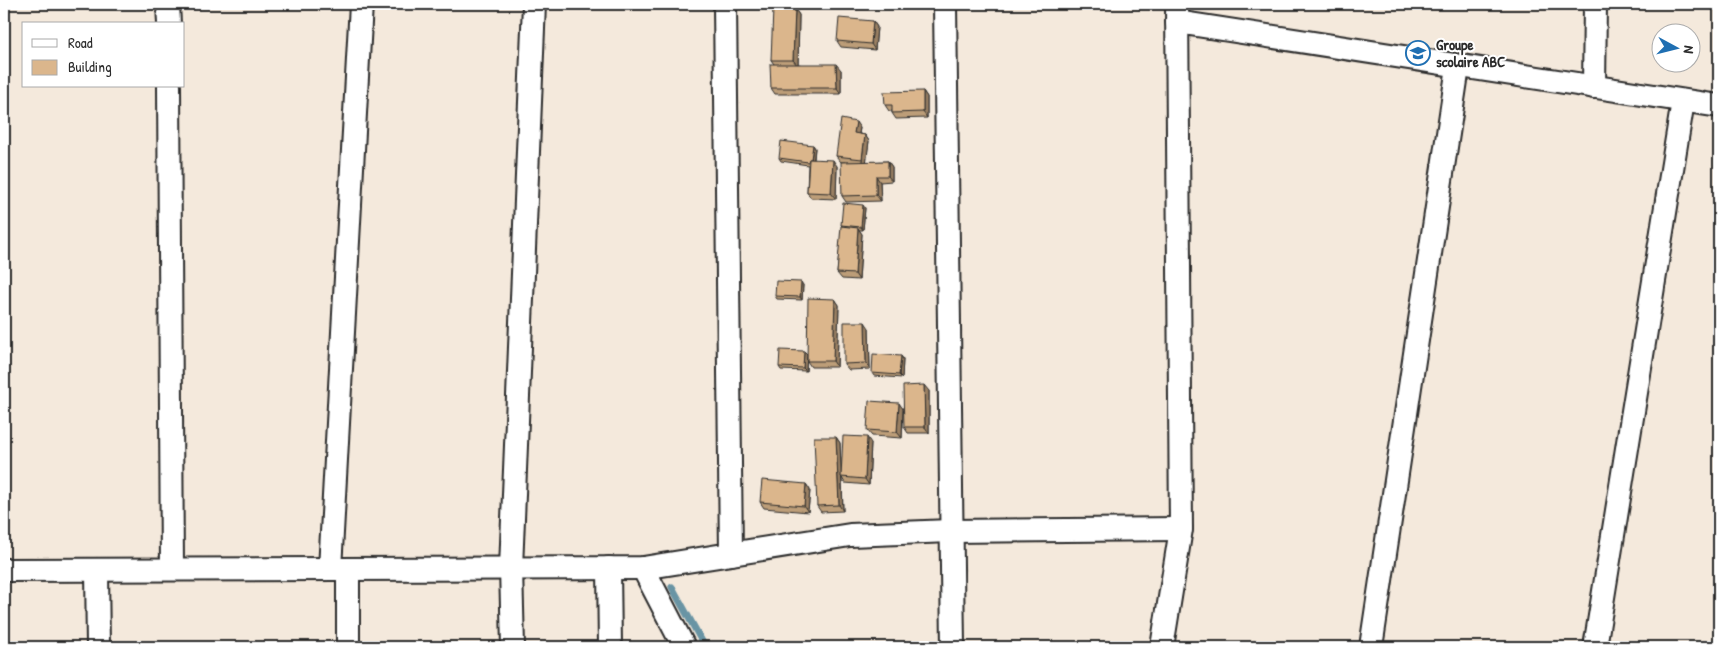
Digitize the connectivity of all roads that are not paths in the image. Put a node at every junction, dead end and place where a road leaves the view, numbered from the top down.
1 (168, 4) edge
2 (362, 4) edge
3 (534, 4) edge
4 (725, 4) edge
5 (945, 4) edge
6 (1595, 4) edge
7 (1177, 13) edge
8 (169, 22) edge
9 (1458, 67) junction
10 (1594, 87) junction
11 (169, 88) edge
12 (1683, 101) junction
13 (1719, 106) edge
14 (1181, 528) junction
15 (950, 531) junction
16 (731, 554) junction
17 (511, 568) junction
18 (608, 568) junction
19 (643, 568) junction
20 (339, 569) junction
21 (4, 570) edge
22 (98, 570) junction
23 (172, 570) junction
24 (98, 647) edge
25 (348, 647) edge
26 (513, 647) edge
27 (610, 647) edge
28 (684, 647) edge
29 (952, 647) edge
30 (1162, 647) edge
31 (1371, 647) edge
32 (1595, 647) edge

1 - 8 street
2 - 20 street
3 - 17 street
4 - 16 street
5 - 15 street
6 - 10 street
7 - 9 street
7 - 14 street
9 - 10 street
9 - 31 street
10 - 12 street
11 - 23 street
12 - 13 street
12 - 32 street
14 - 15 street
14 - 30 street
15 - 16 street
15 - 29 street
16 - 19 street
17 - 18 street
17 - 20 street
17 - 26 street
18 - 19 street
18 - 27 street
19 - 28 street
20 - 23 street
20 - 25 street
21 - 22 street
22 - 23 street
22 - 24 street

